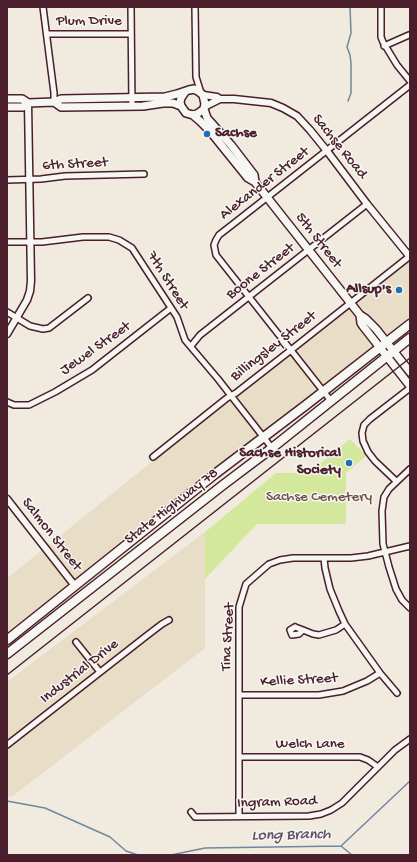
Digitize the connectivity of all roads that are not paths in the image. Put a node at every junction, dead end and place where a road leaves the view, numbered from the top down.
1 (43, 7) edge
2 (131, 7) edge
3 (194, 7) edge
4 (381, 7) edge
5 (46, 34) junction
6 (131, 34) junction
7 (409, 35) edge
8 (384, 46) junction
9 (196, 77) junction
10 (410, 81) edge
11 (410, 85) edge
12 (187, 91) junction
13 (202, 94) junction
14 (132, 98) junction
15 (7, 99) edge
16 (220, 99) junction
17 (54, 102) junction
18 (28, 103) junction
19 (132, 106) junction
20 (181, 106) junction
21 (7, 107) edge
22 (204, 108) junction
23 (193, 115) junction
24 (327, 151) junction
25 (144, 174) dead end
26 (7, 180) edge
27 (29, 180) junction
28 (255, 182) junction
29 (267, 198) junction
30 (367, 204) junction
31 (7, 242) edge
32 (30, 242) junction
33 (308, 250) junction
34 (410, 257) edge
35 (249, 297) junction
36 (88, 298) dead end
37 (350, 303) junction
38 (171, 308) junction
39 (7, 312) edge
40 (360, 315) junction
41 (17, 318) junction
42 (410, 324) edge
43 (7, 334) edge
44 (410, 338) edge
45 (387, 342) junction
46 (191, 346) junction
47 (380, 348) junction
48 (291, 350) junction
49 (393, 350) junction
50 (386, 356) junction
51 (410, 372) edge
52 (410, 387) edge
53 (324, 392) junction
54 (231, 396) junction
55 (331, 401) junction
56 (7, 402) edge
57 (264, 438) junction
58 (272, 448) junction
59 (153, 457) dead end
60 (410, 469) edge
61 (215, 474) junction
62 (396, 481) junction
63 (223, 485) junction
64 (7, 499) edge
65 (410, 546) edge
66 (385, 552) junction
67 (324, 558) junction
68 (75, 586) junction
69 (410, 608) edge
70 (169, 620) dead end
71 (345, 624) junction
72 (303, 630) dead end
73 (7, 640) edge
74 (76, 642) dead end
75 (7, 654) edge
76 (100, 672) junction
77 (380, 673) junction
78 (397, 693) dead end
79 (238, 695) junction
80 (410, 739) edge
81 (7, 745) edge
82 (239, 757) junction
83 (378, 767) junction
84 (192, 812) dead end
85 (239, 816) junction

1 - 5 street
2 - 6 street
3 - 9 street
4 - 8 street
5 - 6 street, Plum Drive
5 - 17 street
6 - 14 street
7 - 8 street
8 - 10 street
9 - 12 street
9 - 13 street
11 - 24 street, Alexander Street
12 - 13 main road
12 - 14 main road
12 - 20 main road
13 - 16 street, Sachse Road
13 - 22 main road
14 - 17 main road
14 - 19 street
15 - 18 main road
16 - 22 street, Sachse Road
16 - 24 street, Sachse Road
17 - 18 main road
17 - 19 main road
18 - 21 main road
18 - 27 street
19 - 20 main road
20 - 23 main road
22 - 23 main road
22 - 28 main road, 5th Street
23 - 28 main road, 5th Street
24 - 29 street, Alexander Street
24 - 30 street, Sachse Road
25 - 27 street, 6th Street
26 - 27 street, 6th Street
27 - 32 street
28 - 29 main road, 5th Street
29 - 33 main road, 5th Street
29 - 35 street, Alexander Street
30 - 33 street, Boone Street
30 - 34 street, Sachse Road
31 - 32 street, 7th Street
32 - 38 street, 7th Street
32 - 41 street
33 - 35 street, Boone Street
33 - 37 main road, 5th Street
34 - 37 street, Billingsley Street
35 - 46 street, Boone Street
35 - 48 street
36 - 41 street
37 - 40 main road, 5th Street
37 - 48 street, Billingsley Street
38 - 46 street, 7th Street
38 - 56 street, Jewel Street
39 - 41 street
40 - 45 main road, 5th Street
40 - 47 main road, 5th Street
41 - 43 street
42 - 45 main road, State Highway 78
44 - 49 main road, State Highway 78
45 - 47 main road, State Highway 78
45 - 49 main road, 5th Street
46 - 54 street, 7th Street
47 - 50 main road, 5th Street
47 - 53 main road, State Highway 78
48 - 53 street
48 - 54 street, Billingsley Street
49 - 50 main road, State Highway 78
49 - 51 main road, 5th Street
50 - 52 main road, 5th Street
50 - 55 main road, State Highway 78
52 - 62 street
53 - 55 street
53 - 57 main road, State Highway 78
54 - 57 street, 7th Street
54 - 59 street, Billingsley Street
55 - 58 main road, State Highway 78
57 - 58 street, 7th Street
57 - 61 main road, State Highway 78
58 - 63 main road, State Highway 78
60 - 62 street
61 - 63 main road
61 - 68 main road, State Highway 78
62 - 66 street
63 - 75 main road, State Highway 78
64 - 68 street, Salmon Street
65 - 66 street, Tina Street
66 - 67 street, Tina Street
66 - 69 street
67 - 71 street
67 - 79 street, Tina Street
68 - 73 main road, State Highway 78
70 - 76 street, Industrial Drive
71 - 72 street
71 - 77 street
74 - 76 street
76 - 81 street, Industrial Drive
77 - 78 street
77 - 79 street, Kellie Street
79 - 82 street, Tina Street
80 - 83 street, Ingram Road
82 - 83 street, Welch Lane
82 - 85 street, Tina Street
83 - 85 street, Ingram Road
84 - 85 street, Ingram Road

